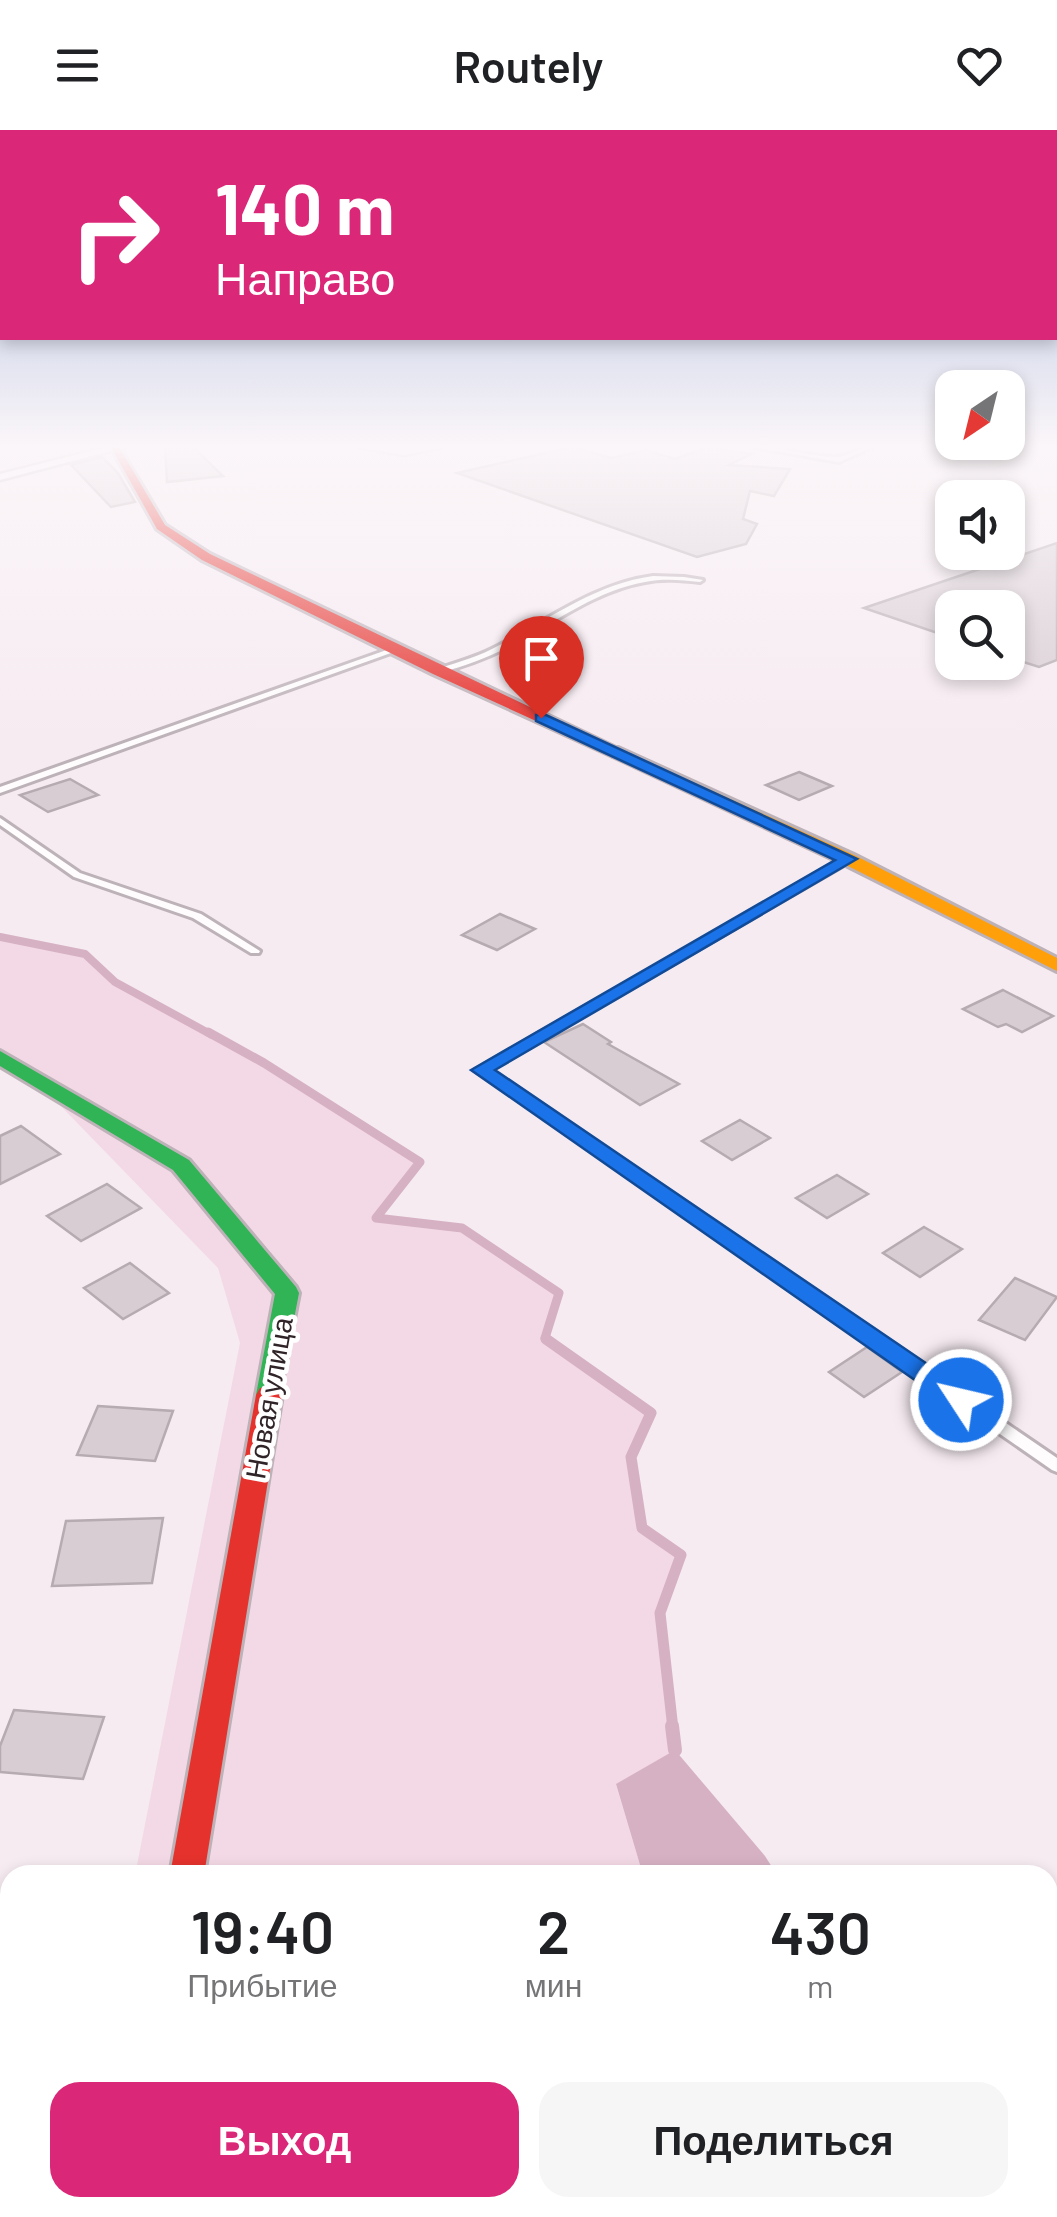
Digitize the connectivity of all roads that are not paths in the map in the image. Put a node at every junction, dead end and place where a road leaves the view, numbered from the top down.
1 (188, 544) edge
2 (700, 580) dead end
3 (398, 649) junction
4 (438, 671) junction
5 (0, 790) edge
6 (0, 821) edge
7 (848, 859) junction
8 (255, 951) dead end
9 (1057, 964) edge
10 (0, 1057) edge
11 (1057, 1466) edge
12 (189, 1865) edge

1 - 3 street
2 - 4 lane
3 - 4 street
3 - 5 lane
4 - 7 street
6 - 8 lane
7 - 9 street
7 - 11 lane
10 - 12 street, Новая улица

